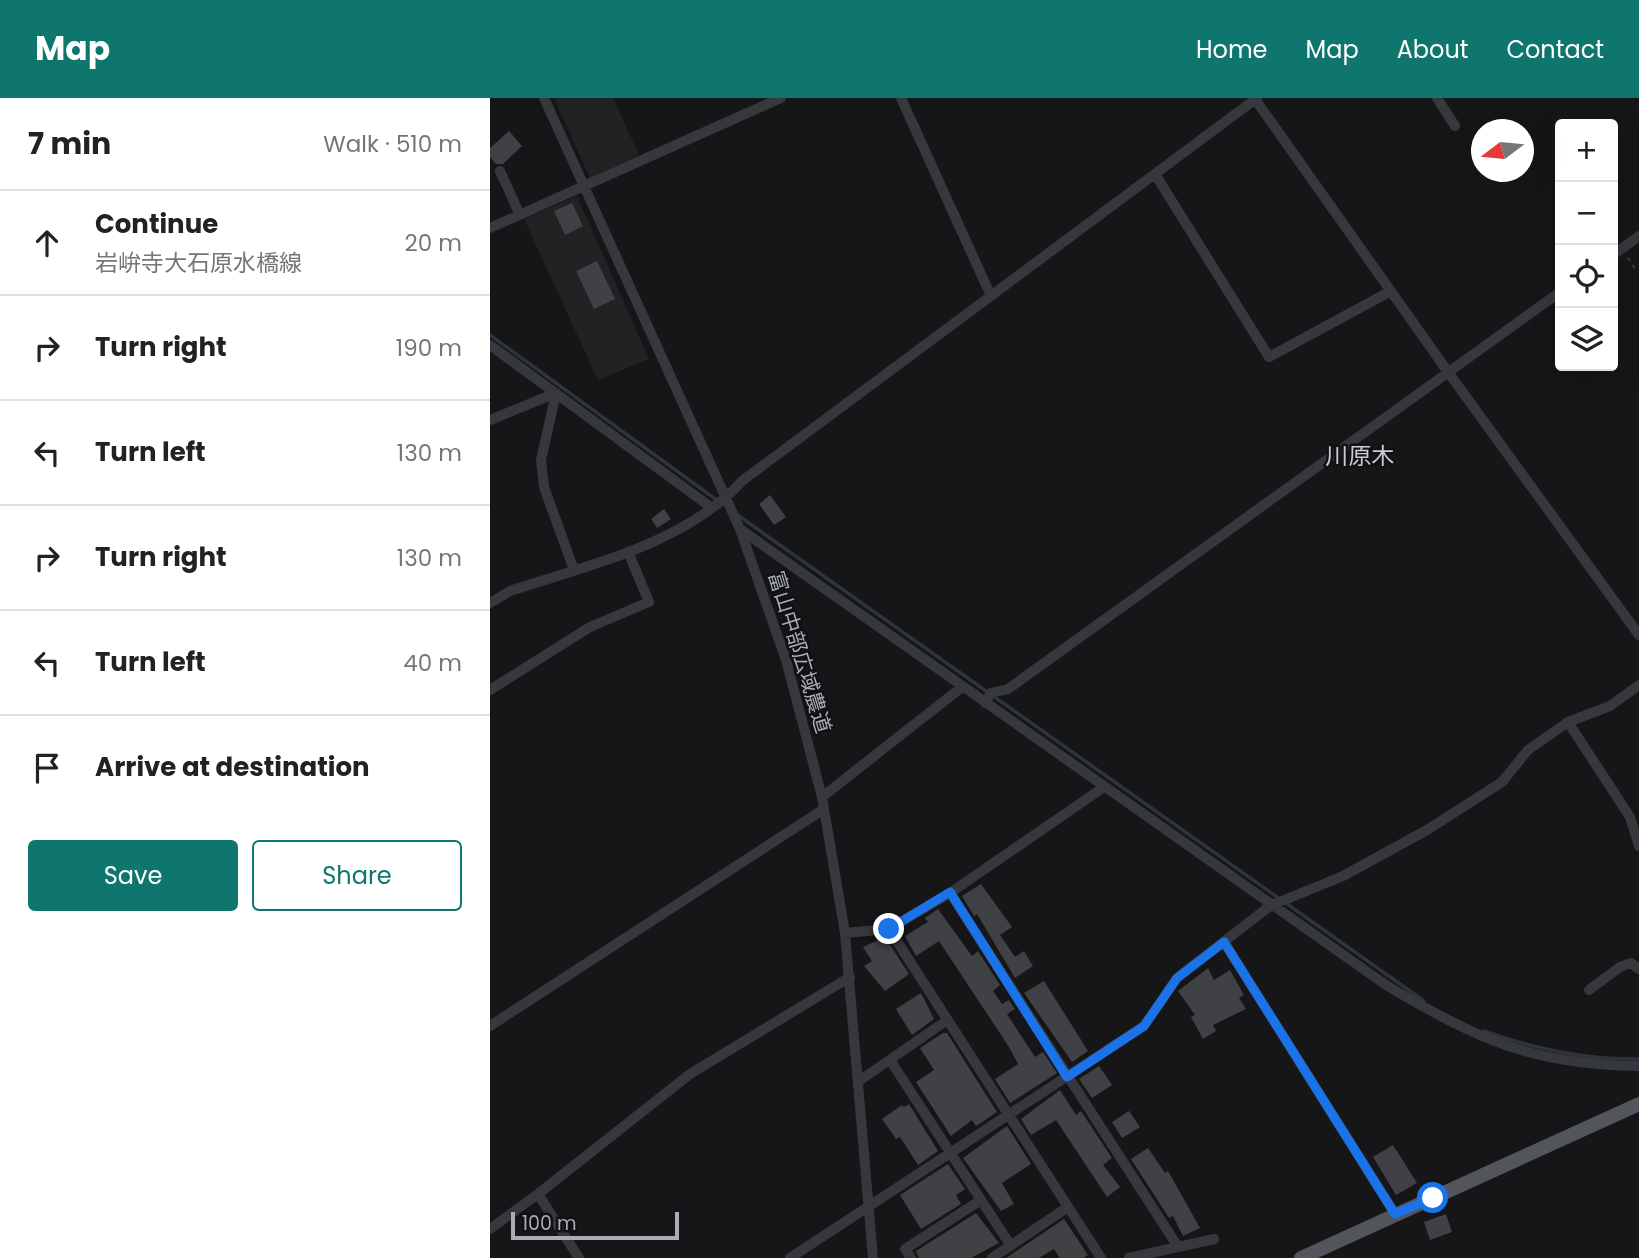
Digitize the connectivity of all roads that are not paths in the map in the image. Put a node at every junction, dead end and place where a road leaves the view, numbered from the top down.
1 (544, 98) edge
2 (781, 98) edge
3 (901, 98) edge
4 (1437, 98) edge
5 (1256, 99) edge
6 (1455, 126) dead end
7 (500, 171) dead end
8 (1154, 174) junction
9 (584, 185) junction
10 (520, 215) junction
11 (490, 228) edge
12 (1639, 236) edge
13 (1618, 251) edge
14 (1391, 291) junction
15 (991, 296) junction
16 (1555, 296) edge
17 (490, 345) edge
18 (1448, 372) junction
19 (556, 393) junction
20 (490, 420) edge
21 (726, 499) junction
22 (712, 508) junction
23 (740, 529) junction
24 (628, 552) junction
25 (574, 570) junction
26 (490, 603) edge
27 (1639, 635) edge
28 (1639, 685) edge
29 (962, 688) junction
30 (490, 690) edge
31 (985, 704) junction
32 (1568, 722) junction
33 (1104, 787) junction
34 (822, 797) junction
35 (824, 809) junction
36 (1639, 846) edge
37 (950, 892) junction
38 (1270, 906) junction
39 (889, 929) junction
40 (845, 933) junction
41 (1224, 942) junction
42 (1639, 969) edge
43 (850, 977) junction
44 (1589, 990) dead end
45 (946, 1021) junction
46 (490, 1026) edge
47 (890, 1060) junction
48 (1639, 1066) edge
49 (1067, 1077) junction
50 (859, 1081) junction
51 (1639, 1104) edge
52 (1007, 1113) junction
53 (949, 1151) junction
54 (538, 1194) junction
55 (981, 1200) junction
56 (871, 1207) junction
57 (1068, 1207) junction
58 (1395, 1214) junction
59 (490, 1229) edge
60 (1214, 1239) dead end
61 (1011, 1245) junction
62 (1178, 1247) junction
63 (579, 1258) edge
64 (790, 1258) edge
65 (873, 1258) edge
66 (911, 1258) edge
67 (992, 1258) edge
68 (1099, 1258) edge
69 (1129, 1258) edge
70 (1301, 1258) edge

1 - 9 street, 富山中部広域農道
2 - 9 street
3 - 15 street
4 - 6 street
5 - 8 street
5 - 14 street
7 - 10 street
8 - 14 street
8 - 15 street
9 - 10 street
9 - 21 street, 富山中部広域農道
10 - 11 street
12 - 13 street
14 - 18 street
15 - 21 street
16 - 18 street
17 - 19 street
18 - 27 street
18 - 31 street
19 - 20 street
19 - 22 street
19 - 25 street
21 - 22 street
21 - 23 street, 富山中部広域農道
22 - 24 street
23 - 29 street
23 - 34 street, 富山中部広域農道
24 - 25 street
24 - 30 street
25 - 26 street
28 - 32 street
29 - 31 street
29 - 34 street
31 - 33 street
32 - 36 street
32 - 38 street
33 - 37 street
33 - 38 street
34 - 35 street, 富山中部広域農道
35 - 40 street, 富山中部広域農道
35 - 46 street
37 - 39 street
37 - 49 street
38 - 41 street
38 - 48 street
39 - 40 street
39 - 45 street
40 - 43 street, 富山中部広域農道
41 - 49 street
41 - 58 street
42 - 44 street
43 - 50 street, 富山中部広域農道
43 - 54 street
45 - 47 street
45 - 52 street
47 - 50 street
47 - 53 street
49 - 52 street
49 - 62 street
50 - 56 street, 富山中部広域農道
51 - 58 main road
52 - 53 street
52 - 57 street
53 - 55 street
53 - 56 street
54 - 59 street
54 - 63 street
55 - 61 street
55 - 66 street
56 - 64 street
56 - 65 street, 富山中部広域農道
57 - 61 street
57 - 68 street
58 - 70 main road
60 - 62 street
61 - 67 street
62 - 69 street

